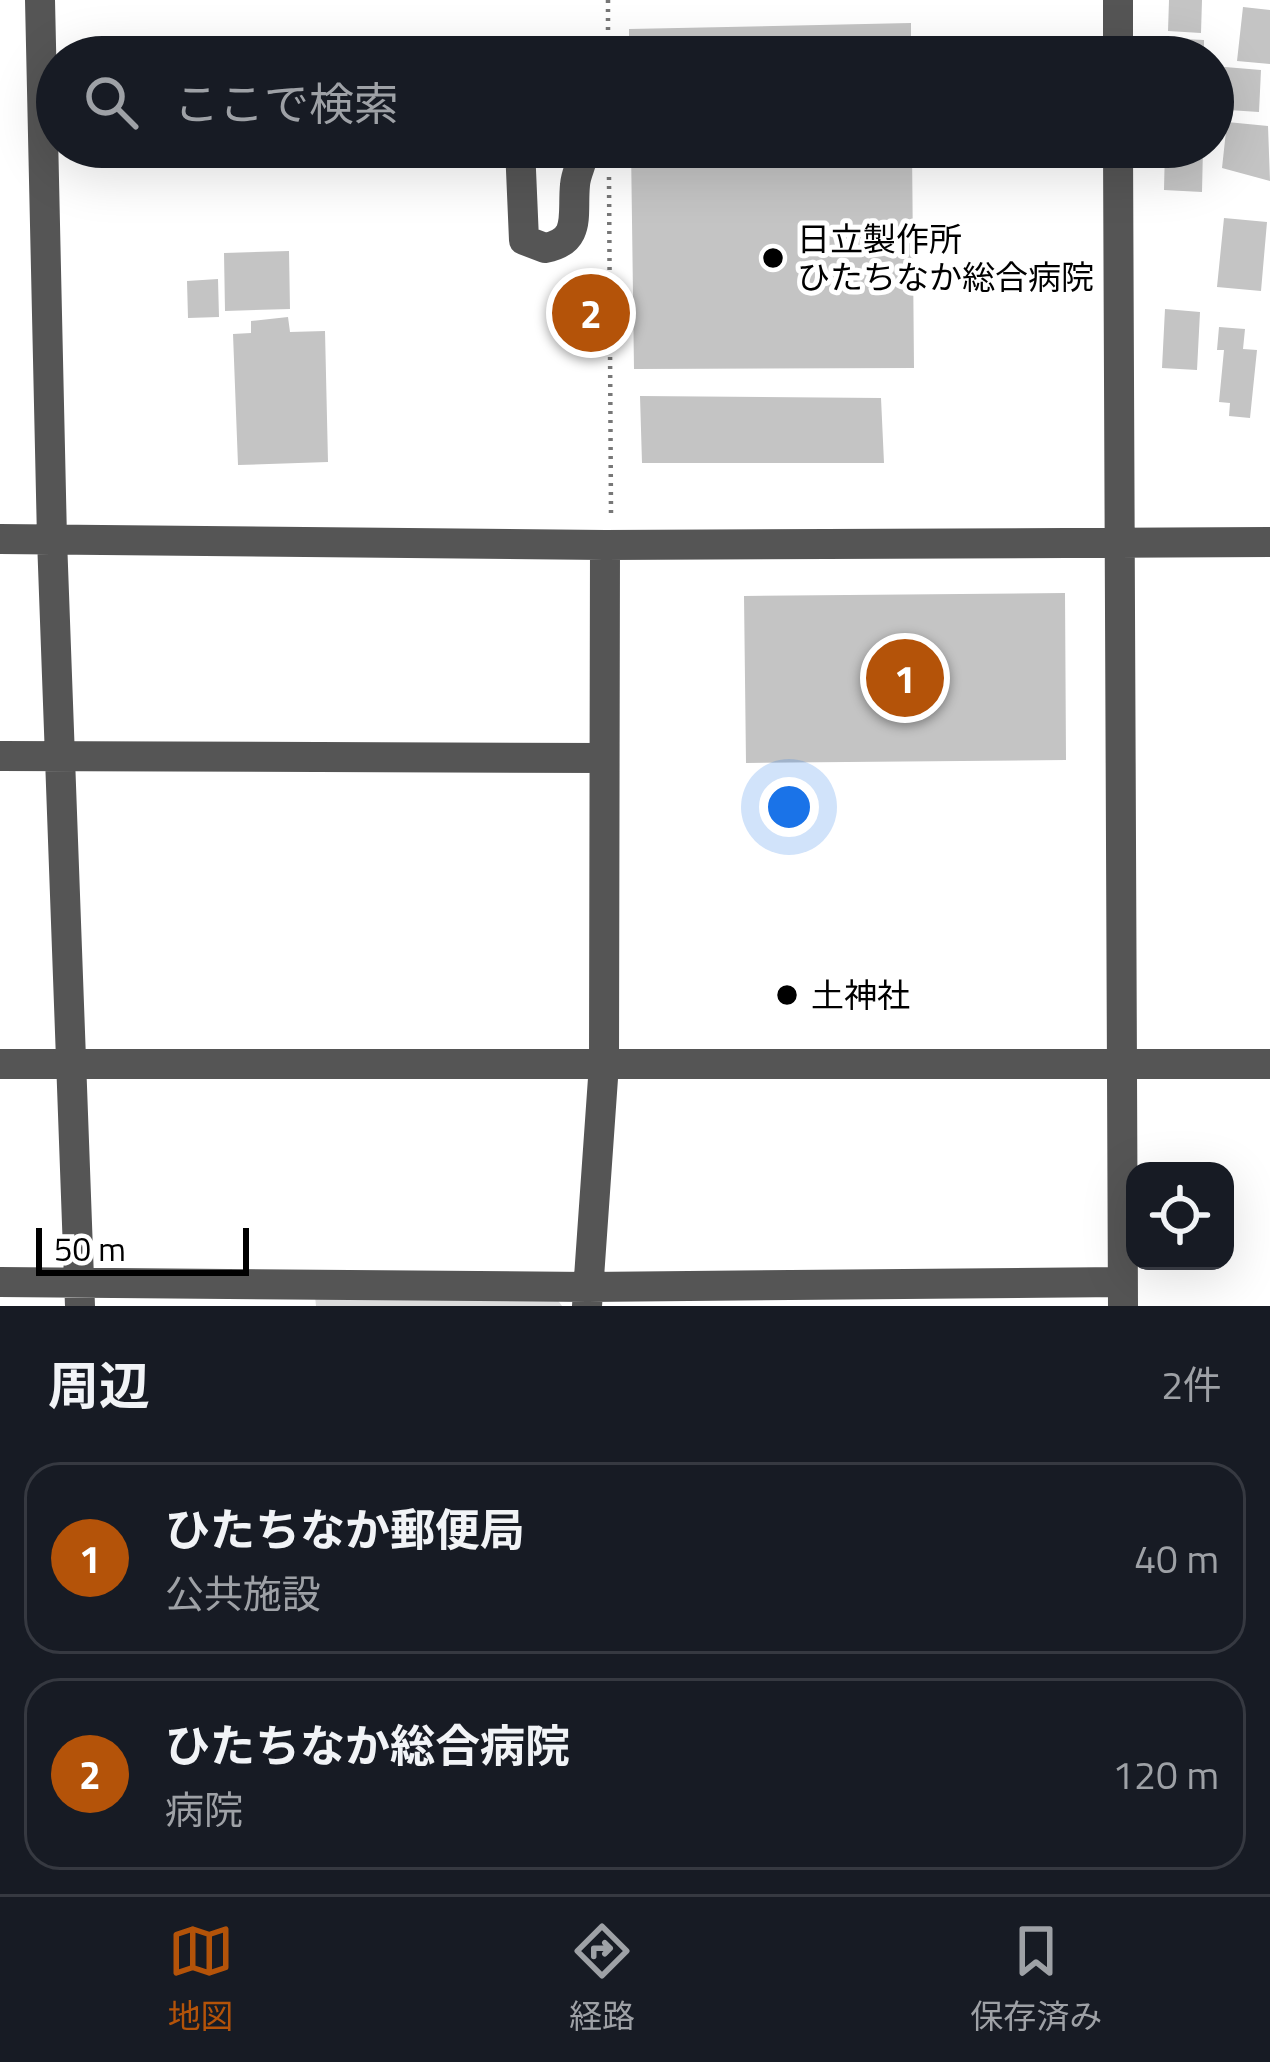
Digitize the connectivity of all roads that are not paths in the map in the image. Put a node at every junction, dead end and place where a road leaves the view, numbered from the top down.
1 (40, 0) edge
2 (1118, 0) edge
3 (43, 36) edge
4 (1118, 36) edge
5 (50, 168) edge
6 (521, 168) edge
7 (578, 168) edge
8 (1118, 168) edge
9 (1270, 525) edge
10 (52, 538) junction
11 (0, 539) edge
12 (1269, 542) edge
13 (605, 545) junction
14 (1118, 545) junction
15 (0, 756) edge
16 (59, 756) junction
17 (604, 758) junction
18 (0, 1064) edge
19 (70, 1064) junction
20 (604, 1064) junction
21 (1270, 1064) edge
22 (1125, 1065) junction
23 (0, 1282) edge
24 (79, 1294) edge
25 (1122, 1294) edge
26 (588, 1296) edge

1 - 3 street
2 - 4 street
5 - 10 street
6 - 7 street
8 - 14 street
9 - 12 street
10 - 11 street
10 - 13 street
10 - 16 street
12 - 14 street
13 - 14 street
13 - 17 street
14 - 22 street
15 - 16 street
16 - 17 street
16 - 19 street
17 - 20 street
18 - 19 street
19 - 20 street
19 - 24 street
20 - 22 street
20 - 26 street
21 - 22 street
22 - 25 street
23 - 24 street
24 - 26 street
25 - 26 street

